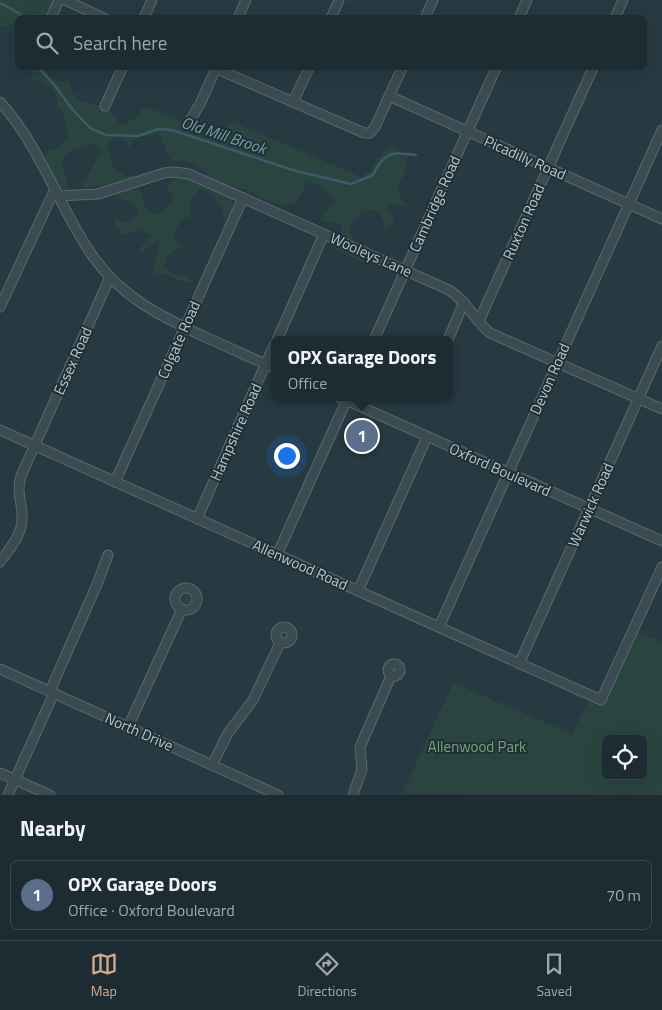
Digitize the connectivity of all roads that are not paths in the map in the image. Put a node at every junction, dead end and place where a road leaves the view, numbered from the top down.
1 (59, 0) edge
2 (65, 0) edge
3 (152, 0) edge
4 (246, 0) edge
5 (339, 0) edge
6 (432, 0) edge
7 (526, 0) edge
8 (623, 0) edge
9 (53, 15) edge
10 (98, 15) edge
11 (145, 15) edge
12 (239, 15) edge
13 (332, 15) edge
14 (426, 15) edge
15 (520, 15) edge
16 (616, 15) edge
17 (121, 70) edge
18 (215, 70) edge
19 (221, 70) edge
20 (308, 70) edge
21 (401, 70) edge
22 (495, 70) edge
23 (592, 70) edge
24 (389, 96) junction
25 (0, 102) edge
26 (293, 102) junction
27 (105, 106) dead end
28 (189, 122) dead end
29 (662, 130) edge
30 (467, 132) junction
31 (548, 168) junction
32 (56, 192) junction
33 (244, 198) junction
34 (629, 204) junction
35 (662, 219) edge
36 (324, 234) junction
37 (405, 270) junction
38 (110, 277) junction
39 (464, 302) junction
40 (0, 307) edge
41 (479, 321) junction
42 (185, 327) junction
43 (279, 336) edge
44 (376, 336) edge
45 (450, 336) edge
46 (662, 346) edge
47 (558, 363) junction
48 (270, 366) edge
49 (638, 399) junction
50 (343, 401) edge
51 (350, 401) edge
52 (662, 409) edge
53 (0, 430) edge
54 (427, 437) junction
55 (35, 446) junction
56 (508, 473) junction
57 (115, 482) junction
58 (589, 509) junction
59 (196, 518) junction
60 (662, 541) edge
61 (108, 555) dead end
62 (277, 555) junction
63 (0, 562) edge
64 (662, 567) edge
65 (358, 591) junction
66 (182, 609) dead end
67 (439, 627) junction
68 (280, 642) dead end
69 (519, 664) junction
70 (0, 669) edge
71 (391, 676) dead end
72 (52, 692) junction
73 (128, 727) junction
74 (212, 765) junction
75 (0, 773) edge
76 (15, 779) junction
77 (8, 795) edge
78 (50, 795) edge
79 (278, 795) edge
80 (353, 795) edge

1 - 9 street
2 - 10 street
3 - 11 street
4 - 12 street
5 - 13 street
6 - 14 street
7 - 15 street
8 - 16 street
17 - 27 street
18 - 28 street
19 - 26 street
20 - 26 street
21 - 24 street
22 - 30 street, Cambridge Road
23 - 31 street, Ruxton Road
24 - 26 street
24 - 30 street, Picadilly Road
25 - 32 street
29 - 34 street, Devon Road
30 - 31 street, Picadilly Road
30 - 37 street, Cambridge Road
31 - 34 street, Picadilly Road
31 - 41 street, Ruxton Road
32 - 33 street, Wooleys Lane
32 - 38 street
32 - 40 street
33 - 36 street, Wooleys Lane
33 - 42 street, Colgate Road
34 - 35 street, Picadilly Road
34 - 47 street, Devon Road
36 - 37 street, Wooleys Lane
36 - 43 street
37 - 39 street, Wooleys Lane
37 - 44 street, Cambridge Road
38 - 42 street
38 - 55 street, Essex Road
39 - 41 street, Wooleys Lane
39 - 45 street
41 - 47 street, Wooleys Lane
42 - 48 street
42 - 57 street, Colgate Road
46 - 49 street, Warwick Road
47 - 49 street, Wooleys Lane
47 - 56 street, Devon Road
48 - 59 street, Hampshire Road
49 - 52 street, Wooleys Lane
49 - 58 street, Warwick Road
50 - 62 street
51 - 54 street, Oxford Boulevard
53 - 55 street, Allenwood Road
54 - 56 street, Oxford Boulevard
54 - 65 street
55 - 57 street, Allenwood Road
55 - 63 street, Essex Road
56 - 58 street, Oxford Boulevard
56 - 67 street, Devon Road
57 - 59 street, Allenwood Road
58 - 60 street, Oxford Boulevard
58 - 69 street, Warwick Road
59 - 62 street, Allenwood Road
61 - 72 street
62 - 65 street, Allenwood Road
64 - 69 street, Allenwood Road
65 - 67 street, Allenwood Road
66 - 73 street
67 - 69 street, Allenwood Road
68 - 74 street
70 - 72 street, North Drive
71 - 80 street
72 - 73 street, North Drive
72 - 76 street
73 - 74 street, North Drive
74 - 79 street, North Drive
75 - 76 street
76 - 77 street
76 - 78 street

